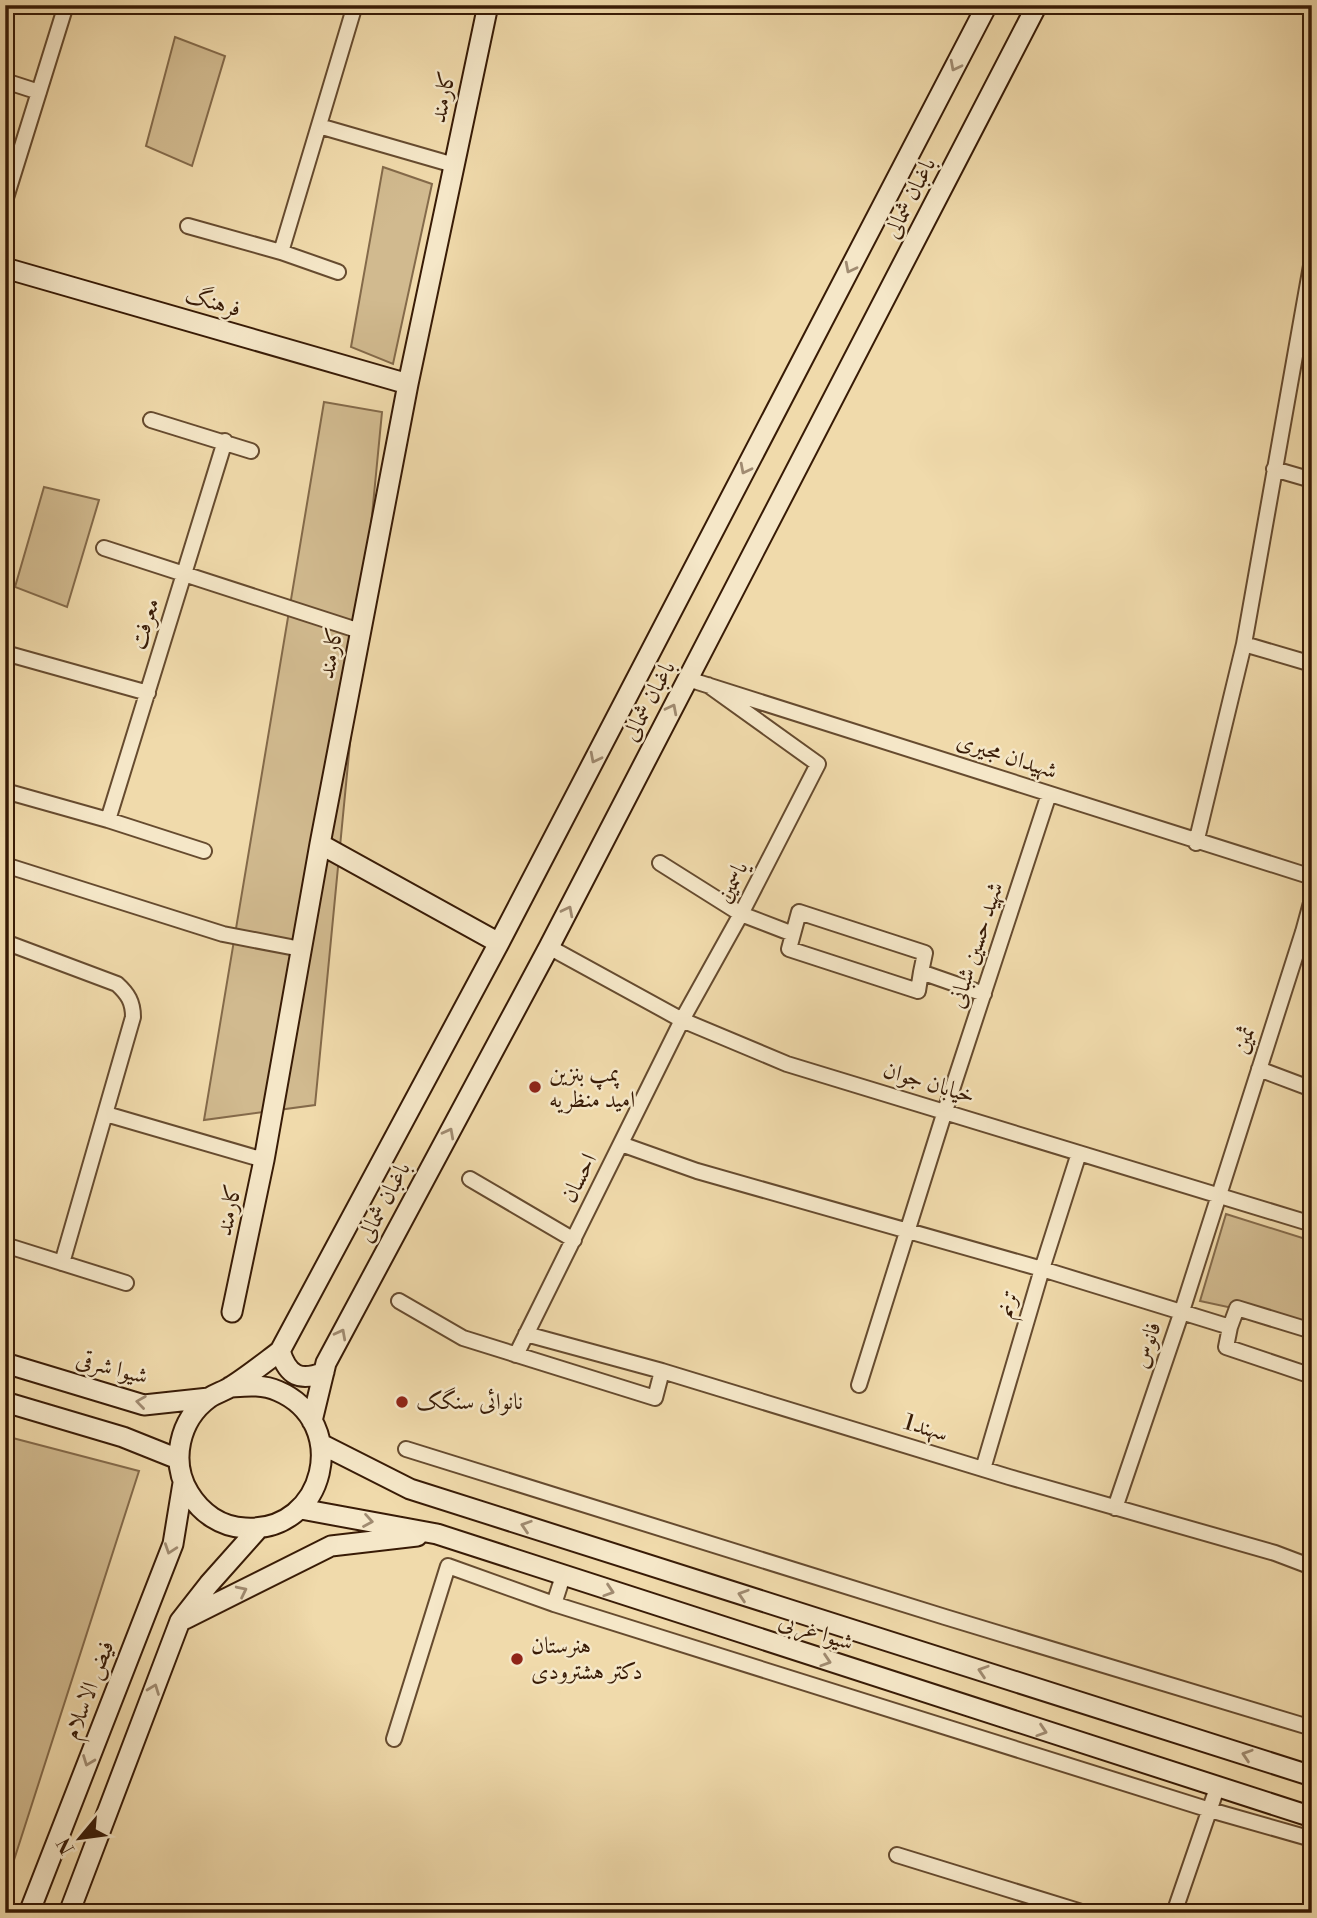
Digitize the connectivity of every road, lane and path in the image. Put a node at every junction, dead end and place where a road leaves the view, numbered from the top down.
1 (66, 5) edge
2 (355, 5) edge
3 (488, 5) edge
4 (987, 5) edge
5 (1037, 5) edge
6 (5, 81) edge
7 (39, 92) junction
8 (319, 126) junction
9 (454, 164) junction
10 (5, 201) edge
11 (188, 226) dead end
12 (281, 251) junction
13 (1312, 260) edge
14 (5, 268) edge
15 (338, 272) dead end
16 (1306, 317) edge
17 (408, 384) junction
18 (151, 420) dead end
19 (225, 441) junction
20 (251, 451) dead end
21 (1274, 469) junction
22 (1312, 480) edge
23 (104, 548) dead end
24 (184, 575) junction
25 (360, 631) junction
26 (1244, 643) junction
27 (5, 653) edge
28 (1312, 664) edge
29 (688, 679) junction
30 (708, 685) junction
31 (148, 692) junction
32 (5, 791) edge
33 (1049, 794) junction
34 (108, 820) junction
35 (1196, 841) junction
36 (320, 845) junction
37 (204, 851) dead end
38 (660, 863) dead end
39 (5, 865) edge
40 (1312, 877) edge
41 (1312, 899) edge
42 (741, 914) junction
43 (793, 934) junction
44 (5, 942) edge
45 (499, 943) junction
46 (549, 947) junction
47 (301, 949) junction
48 (921, 972) junction
49 (984, 994) junction
50 (682, 1020) junction
51 (1259, 1069) junction
52 (1312, 1088) edge
53 (945, 1111) junction
54 (106, 1114) junction
55 (621, 1144) junction
56 (1079, 1153) junction
57 (264, 1160) junction
58 (470, 1179) dead end
59 (1219, 1195) junction
60 (1312, 1223) edge
61 (908, 1230) junction
62 (574, 1240) junction
63 (5, 1245) edge
64 (62, 1263) junction
65 (1042, 1269) junction
66 (126, 1283) dead end
67 (400, 1301) dead end
68 (1182, 1311) junction
69 (232, 1312) dead end
70 (1230, 1327) junction
71 (1312, 1331) edge
72 (526, 1334) junction
73 (280, 1351) junction
74 (516, 1355) junction
75 (5, 1363) edge
76 (662, 1371) junction
77 (324, 1372) junction
78 (1312, 1376) edge
79 (859, 1385) dead end
80 (230, 1387) junction
81 (209, 1398) junction
82 (5, 1402) edge
83 (312, 1421) junction
84 (321, 1444) junction
85 (406, 1449) dead end
86 (178, 1459) junction
87 (983, 1469) junction
88 (183, 1483) junction
89 (1115, 1508) junction
90 (301, 1509) junction
91 (258, 1529) junction
92 (437, 1534) junction
93 (1312, 1567) edge
94 (563, 1576) junction
95 (554, 1604) junction
96 (180, 1621) junction
97 (1312, 1728) edge
98 (394, 1739) dead end
99 (1312, 1776) edge
100 (1217, 1788) junction
101 (1210, 1810) junction
102 (1312, 1817) edge
103 (1312, 1839) edge
104 (897, 1855) dead end
105 (1063, 1910) edge
106 (29, 1913) edge
107 (69, 1913) edge
108 (1085, 1913) edge
109 (1174, 1913) edge

1 - 7 street
2 - 8 street
3 - 9 main road, کارمند
4 -> 45 main road, باغبان شمالی
5 - 29 main road, باغبان شمالی
6 - 7 street
7 - 10 street
8 - 9 street
8 - 12 street
9 - 17 main road, کارمند
11 - 12 street
12 - 15 street
13 - 16 street
14 - 17 main road, فرهنگ
16 - 21 street
17 - 25 main road, کارمند
18 - 19 street
19 - 20 street
19 - 24 street, معرفت
21 - 22 street
21 - 26 street
23 - 24 street
24 - 25 street
24 - 31 street, معرفت
25 - 36 main road, کارمند
26 - 28 street
26 - 35 street
27 - 31 street
29 - 30 street, شهیدان مجیری
46 -> 29 main road, باغبان شمالی
30 - 33 street, شهیدان مجیری
30 - 42 street, یاسمین
31 - 34 street, معرفت
32 - 34 street
33 - 35 street, شهیدان مجیری
33 - 49 street, شهید حسین شبانی
34 - 37 street
35 - 40 street, شهیدان مجیری
36 - 45 main road
36 - 47 main road, کارمند
38 - 42 street
39 - 47 street
41 - 51 street, ثمین
42 - 43 street
42 - 50 street, یاسمین
43 - 48 street
43 - 48 street
44 - 54 street
45 - 73 main road, باغبان شمالی
46 - 50 street, خیابان جوان
77 -> 46 main road, باغبان شمالی
47 - 57 main road, کارمند
48 - 49 street
49 - 53 street, شهید حسین شبانی
50 - 53 street, خیابان جوان
50 - 55 street, احسان
51 - 52 street
51 - 59 street, ثمین
53 - 56 street, خیابان جوان
53 - 61 street, شهید حسین شبانی
54 - 57 street
54 - 64 street
55 - 61 street
55 - 62 street, احسان
56 - 59 street, خیابان جوان
56 - 65 street, ترنم
57 - 69 main road, کارمند
58 - 62 street
59 - 60 street, خیابان جوان
59 - 68 street, فانوس
61 - 65 street
61 - 79 street, شهید حسین شبانی
62 - 72 street, احسان
63 - 64 street
64 - 66 street
65 - 68 street
65 - 87 street, ترنم
67 - 74 street
68 - 70 street
68 - 89 street, فانوس
70 - 71 street
70 - 78 street
72 - 74 street, احسان
72 - 76 street, 1سهند
73 - 77 main road
73 - 80 main road, باغبان شمالی
74 - 76 street
81 -> 75 main road, شیوا شرقی
76 - 87 street, 1سهند
77 - 83 main road, باغبان شمالی
80 - 81 main road
80 - 83 main road
81 - 86 main road
82 - 86 main road
83 - 84 main road
84 - 90 main road
99 -> 84 main road, شیوا غربی
85 - 97 street
86 - 88 main road
87 - 89 street, 1سهند
88 - 91 main road
88 -> 106 main road, فیض الاسلام
89 - 93 street, 1سهند
90 - 91 main road
90 -> 92 main road, شیوا غربی
91 - 96 main road
92 - 94 main road, شیوا غربی
96 -> 92 main road
94 - 95 street
94 -> 100 main road, شیوا غربی
95 - 98 street
95 - 101 street
107 -> 96 main road
100 - 101 street
100 - 102 main road, شیوا غربی
101 - 103 street
101 - 109 street
104 - 105 street
105 - 108 street

